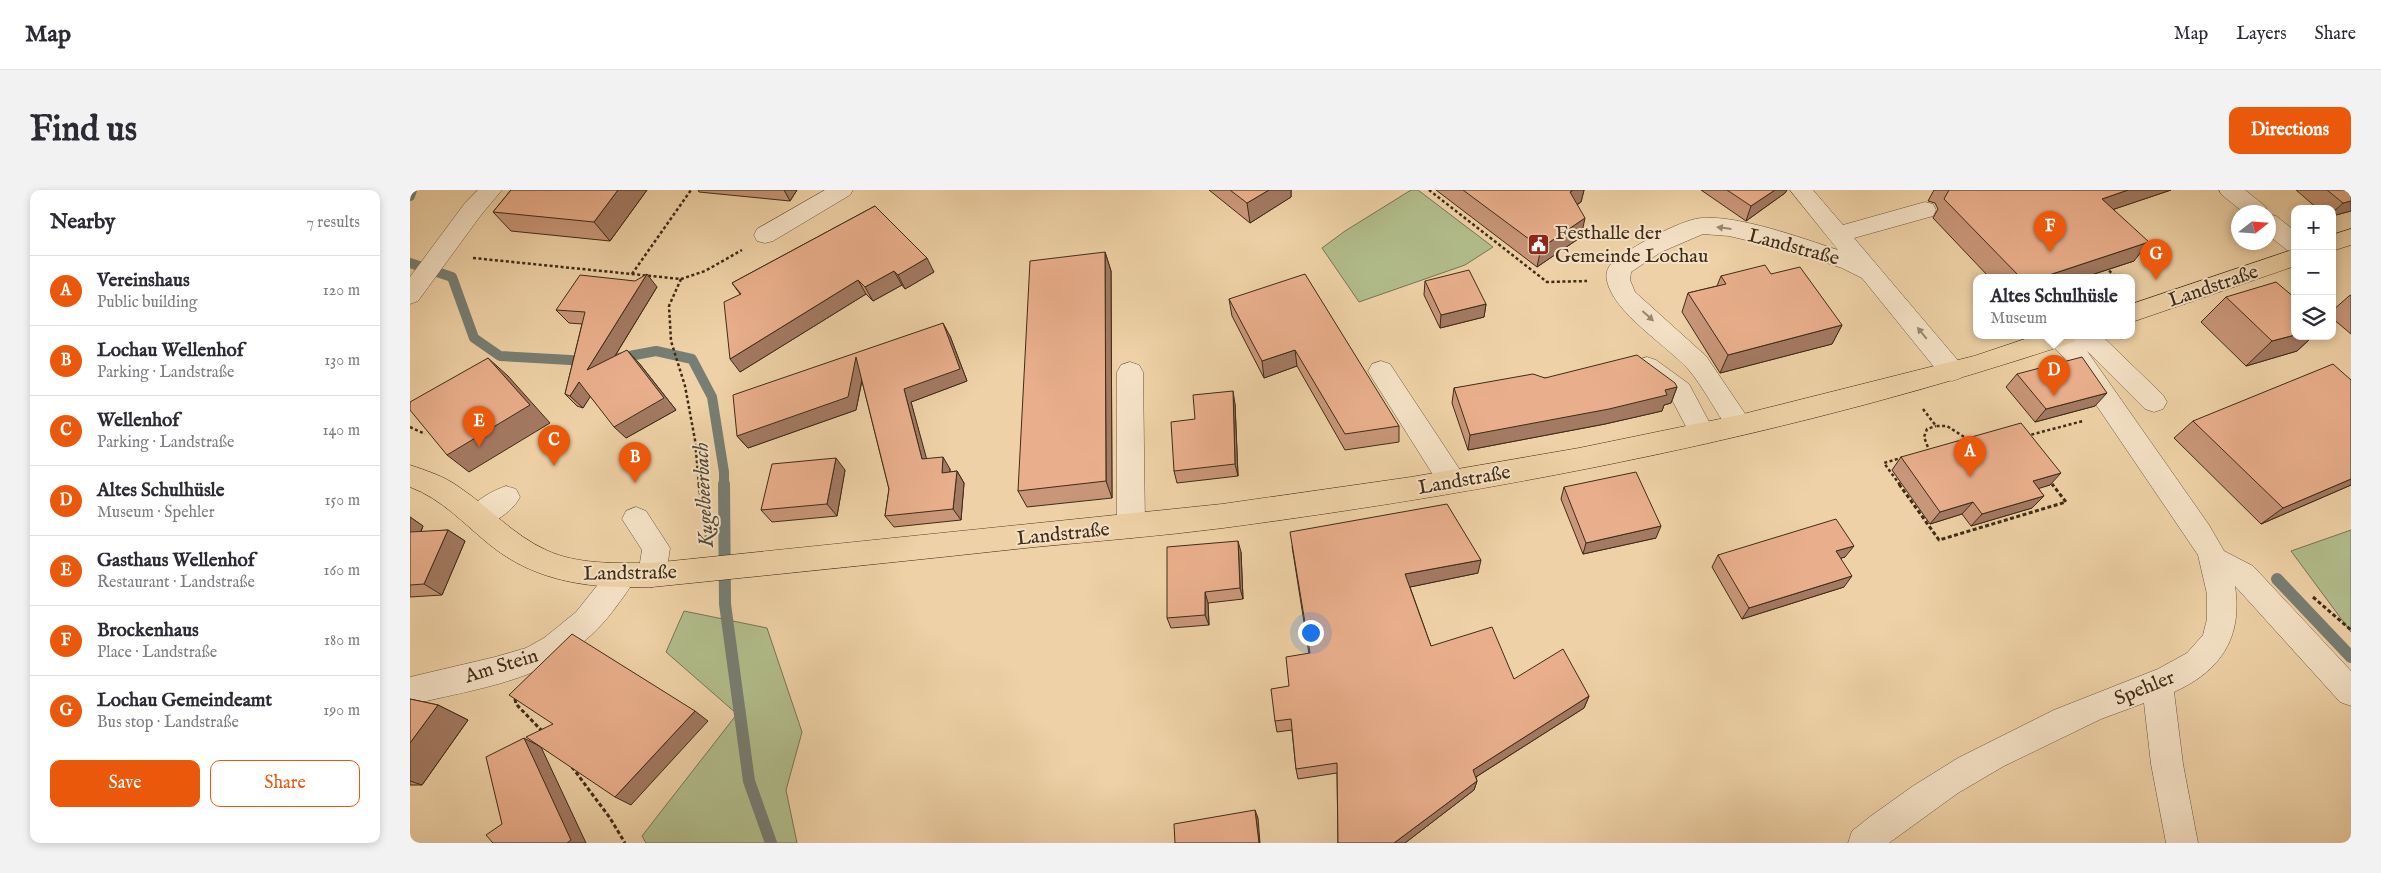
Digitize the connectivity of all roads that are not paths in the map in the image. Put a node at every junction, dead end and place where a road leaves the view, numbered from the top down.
1 (491, 190) edge
2 (842, 190) edge
3 (1801, 190) edge
4 (2230, 190) edge
5 (2248, 205) edge
6 (1925, 210) dead end
7 (2276, 229) edge
8 (765, 235) road end
9 (1838, 235) junction
10 (2351, 237) edge
11 (2291, 241) edge
12 (2336, 242) edge
13 (2291, 258) edge
14 (1870, 272) junction
15 (412, 291) edge
16 (2135, 312) edge
17 (2057, 339) edge
18 (2071, 339) edge
19 (2075, 339) edge
20 (1626, 361) edge
21 (1381, 371) dead end
22 (1952, 371) junction
23 (1130, 372) dead end
24 (2154, 402) dead end
25 (1739, 425) junction
26 (1702, 433) junction
27 (410, 476) edge
28 (1452, 481) junction
29 (506, 497) dead end
30 (479, 516) junction
31 (636, 519) dead end
32 (1131, 526) junction
33 (2213, 559) junction
34 (652, 575) junction
35 (622, 576) junction
36 (2158, 684) junction
37 (410, 692) edge
38 (2351, 692) edge
39 (1864, 843) edge
40 (2182, 843) edge

1 - 15 street
2 - 8 street
3 - 9 street
4 - 5 street
6 - 9 street
7 - 11 street
9 - 14 street
10 - 12 main road
13 - 16 main road, Landstraße
22 -> 14 street, Landstraße
14 -> 25 street, Landstraße
17 - 22 main road, Landstraße
18 - 33 street, Spehler
19 - 24 street
20 - 26 street
21 - 28 street
22 - 25 main road, Landstraße
23 - 32 street
25 - 26 main road, Landstraße
26 - 28 main road, Landstraße
27 - 30 main road, Landstraße
28 - 32 main road, Landstraße
29 - 30 street
30 - 35 main road, Landstraße
31 - 34 street
32 - 34 main road, Landstraße
33 - 36 street, Spehler
33 - 38 street
34 - 35 main road, Landstraße
35 - 37 street, Am Stein
36 - 39 street, Spehler
36 - 40 street

